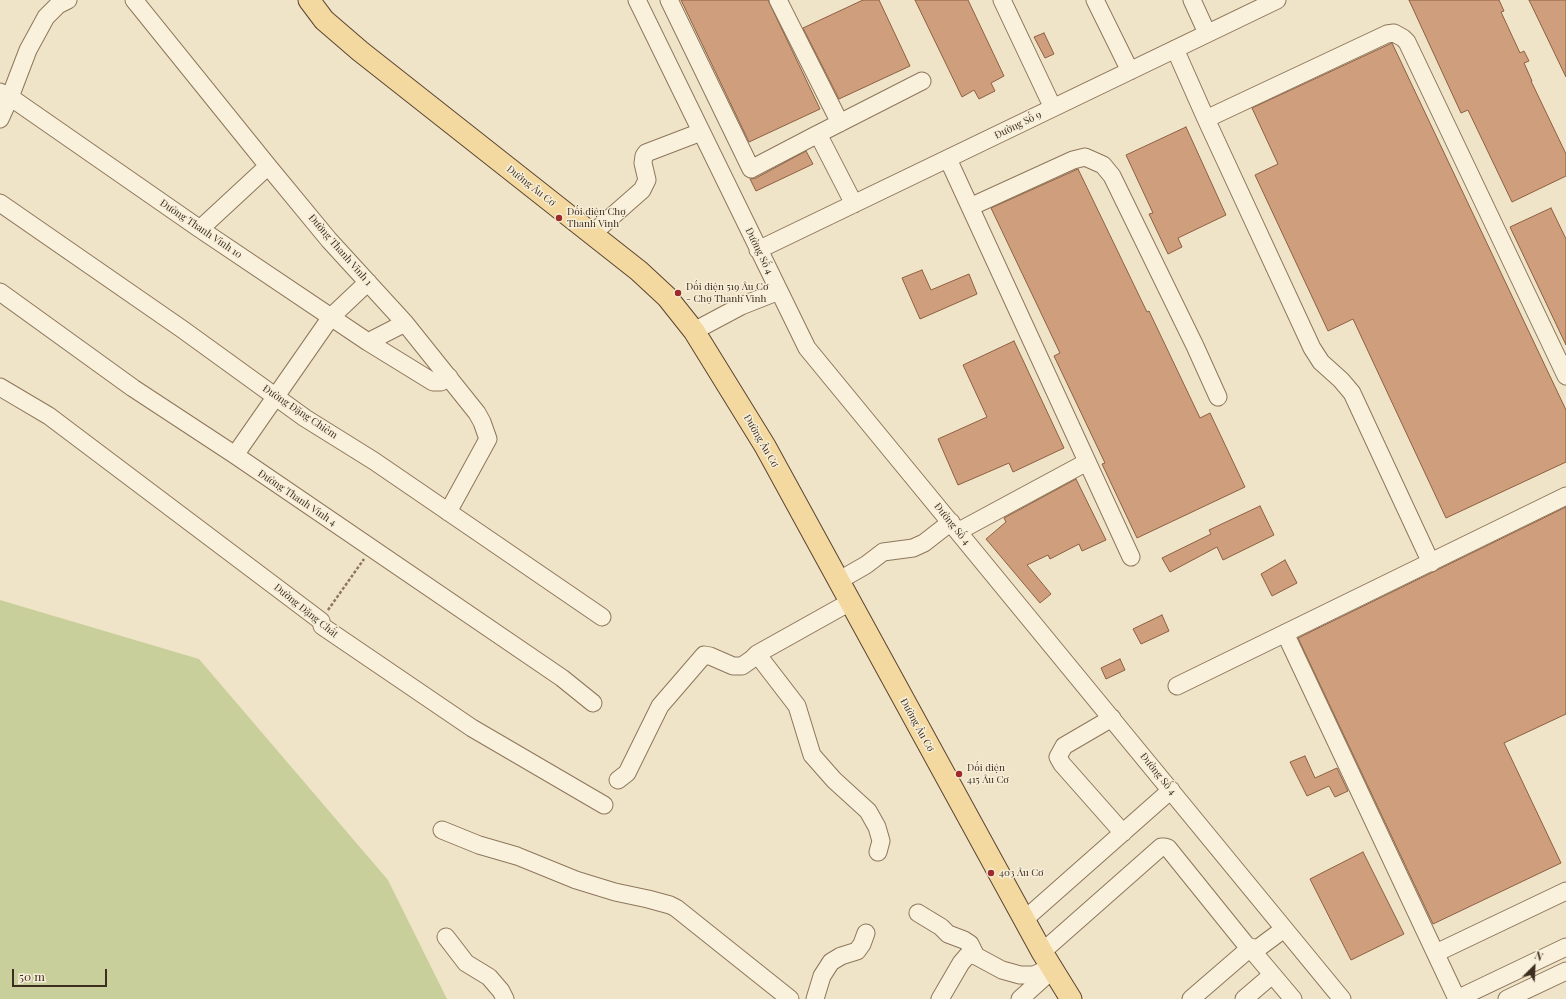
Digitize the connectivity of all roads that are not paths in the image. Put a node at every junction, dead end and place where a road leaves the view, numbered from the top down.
1 (134, 0) edge
2 (309, 0) edge
3 (637, 0) edge
4 (669, 0) edge
5 (778, 0) edge
6 (1002, 0) edge
7 (1095, 0) edge
8 (1192, 0) edge
9 (1277, 0) edge
10 (59, 2) edge
11 (1243, 7) edge
12 (1207, 33) junction
13 (1176, 49) junction
14 (1130, 71) junction
15 (922, 81) dead end
16 (5, 95) edge
17 (1053, 108) junction
18 (0, 119) edge
19 (1206, 119) junction
20 (840, 123) junction
21 (701, 132) junction
22 (818, 134) junction
23 (948, 159) junction
24 (268, 166) junction
25 (0, 203) edge
26 (854, 204) junction
27 (970, 207) junction
28 (200, 228) junction
29 (592, 234) junction
30 (758, 250) junction
31 (368, 282) junction
32 (779, 291) junction
33 (0, 292) edge
34 (331, 317) junction
35 (405, 323) junction
36 (694, 331) junction
37 (368, 342) junction
38 (1566, 376) edge
39 (448, 377) junction
40 (0, 387) edge
41 (276, 396) junction
42 (1218, 397) dead end
43 (235, 455) junction
44 (1088, 462) junction
45 (1566, 496) edge
46 (448, 512) junction
47 (955, 527) junction
48 (1131, 557) dead end
49 (1431, 563) junction
50 (838, 581) junction
51 (850, 602) junction
52 (602, 617) dead end
53 (1286, 633) junction
54 (757, 654) junction
55 (1177, 686) dead end
56 (593, 703) dead end
57 (1112, 718) junction
58 (618, 780) dead end
59 (1171, 790) junction
60 (604, 805) dead end
61 (442, 830) dead end
62 (1123, 833) junction
63 (878, 852) dead end
64 (1566, 891) edge
65 (918, 913) dead end
66 (1025, 919) junction
67 (1284, 929) junction
68 (866, 933) dead end
69 (446, 937) dead end
70 (1566, 947) edge
71 (1250, 948) junction
72 (1436, 953) junction
73 (976, 956) junction
74 (1049, 963) junction
75 (1566, 971) edge
76 (1272, 975) junction
77 (1513, 998) edge
78 (505, 999) edge
79 (790, 999) edge
80 (814, 999) edge
81 (940, 999) edge
82 (1020, 999) edge
83 (1071, 999) edge
84 (1191, 999) edge
85 (1244, 999) edge
86 (1293, 999) edge
87 (1342, 999) edge
88 (1457, 999) edge

1 - 24 street, Đường Thanh Vinh 1
2 - 29 main road, Đường Âu Cơ
3 - 21 street, Đường Số 4
4 - 22 street
5 - 20 street
6 - 17 street
7 - 14 street
8 - 12 street
9 - 11 street, Đường Số 9
10 - 16 street
11 - 12 street, Đường Số 9
12 - 13 street, Đường Số 9
13 - 14 street, Đường Số 9
13 - 19 street
14 - 17 street, Đường Số 9
15 - 20 street
16 - 18 street
16 - 28 street, Đường Thanh Vinh 10
17 - 23 street, Đường Số 9
19 - 38 street
19 - 49 street
20 - 22 street
21 - 29 street
21 - 30 street, Đường Số 4
22 - 26 street
23 - 26 street, Đường Số 9
23 - 27 street
24 - 28 street
24 - 31 street, Đường Thanh Vinh 1
25 - 41 street, Đường Đặng Chiêm
26 - 30 street, Đường Số 9
27 - 42 street
27 - 44 street
28 - 34 street, Đường Thanh Vinh 10
29 - 36 main road, Đường Âu Cơ
30 - 32 street, Đường Số 4
31 - 34 street
31 - 35 street, Đường Thanh Vinh 1
32 - 36 street
32 - 47 street, Đường Số 4
33 - 43 street, Đường Thanh Vinh 4
34 - 37 street, Đường Thanh Vinh 10
34 - 41 street
35 - 37 street
35 - 39 street, Đường Thanh Vinh 1
36 - 50 main road, Đường Âu Cơ
37 - 39 street, Đường Thanh Vinh 10
39 - 46 street, Đường Thanh Vinh 1
40 - 60 street, Đường Đặng Chất
41 - 43 street
41 - 46 street, Đường Đặng Chiêm
43 - 56 street, Đường Thanh Vinh 4
44 - 47 street
44 - 48 street
45 - 49 street
46 - 52 street, Đường Đặng Chiêm
47 - 50 street
47 - 57 street, Đường Số 4
49 - 53 street
50 - 51 main road, Đường Âu Cơ
51 - 54 street
51 - 66 main road, Đường Âu Cơ
53 - 55 street
53 - 72 street
54 - 58 street
54 - 63 street
57 - 59 street, Đường Số 4
57 - 62 street
59 - 62 street
59 - 67 street, Đường Số 4
61 - 79 street
62 - 66 street
64 - 72 street
65 - 73 street
66 - 74 main road, Đường Âu Cơ
67 - 71 street
67 - 87 street, Đường Số 4
68 - 80 street
69 - 78 street
70 - 88 street
71 - 74 street
71 - 76 street
71 - 84 street
72 - 88 street
73 - 74 street
73 - 81 street
74 - 82 street
74 - 83 main road, Đường Âu Cơ
75 - 77 street
76 - 85 street
76 - 86 street

